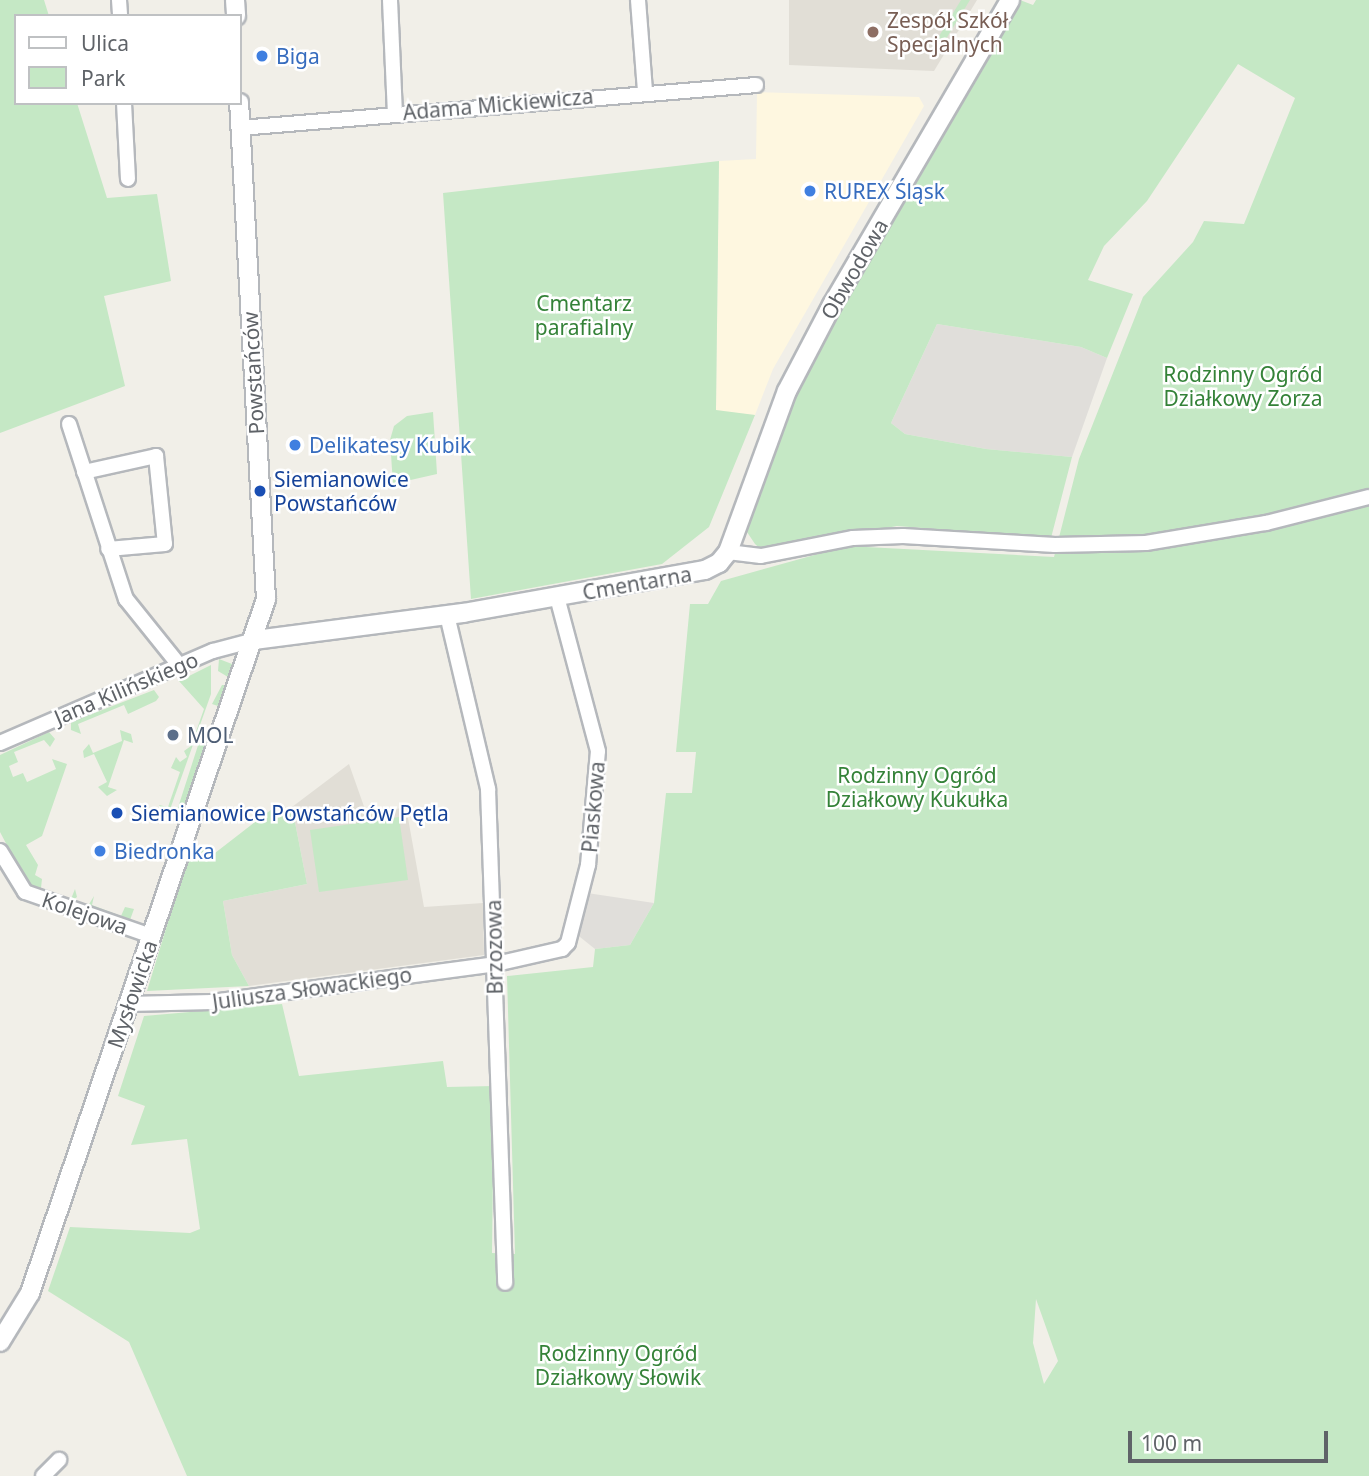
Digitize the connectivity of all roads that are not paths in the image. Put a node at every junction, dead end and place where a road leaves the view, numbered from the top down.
1 (390, 0) edge
2 (638, 0) edge
3 (1010, 0) edge
4 (756, 85) dead end
5 (645, 90) junction
6 (124, 105) edge
7 (239, 105) edge
8 (395, 114) junction
9 (240, 128) junction
10 (128, 179) dead end
11 (69, 424) dead end
12 (84, 472) junction
13 (1369, 497) edge
14 (108, 549) junction
15 (728, 552) junction
16 (558, 597) junction
17 (447, 615) junction
18 (255, 640) junction
19 (179, 665) junction
20 (0, 743) edge
21 (0, 851) edge
22 (151, 936) junction
23 (496, 964) junction
24 (128, 1004) junction
25 (505, 1283) dead end
26 (0, 1342) edge
27 (59, 1460) dead end
28 (43, 1476) edge

1 - 8 street
2 - 5 street
3 - 15 street, Obwodowa
4 - 5 street, Adama Mickiewicza
5 - 8 street, Adama Mickiewicza
6 - 10 street
7 - 9 street, Powstańców
8 - 9 street, Adama Mickiewicza
9 - 18 street, Powstańców
11 - 12 street
12 - 14 street
12 - 14 street
13 - 15 street
14 - 19 street
15 - 16 street, Cmentarna
16 - 17 street, Cmentarna
16 - 23 street, Piaskowa
17 - 18 street, Cmentarna
17 - 23 street, Brzozowa
18 - 19 street, Jana Kilińskiego
18 - 22 street, Mysłowicka
19 - 20 street, Jana Kilińskiego
21 - 22 street, Kolejowa
22 - 24 street, Mysłowicka
23 - 24 street, Juliusza Słowackiego
23 - 25 street, Brzozowa
24 - 26 street, Mysłowicka
27 - 28 street

